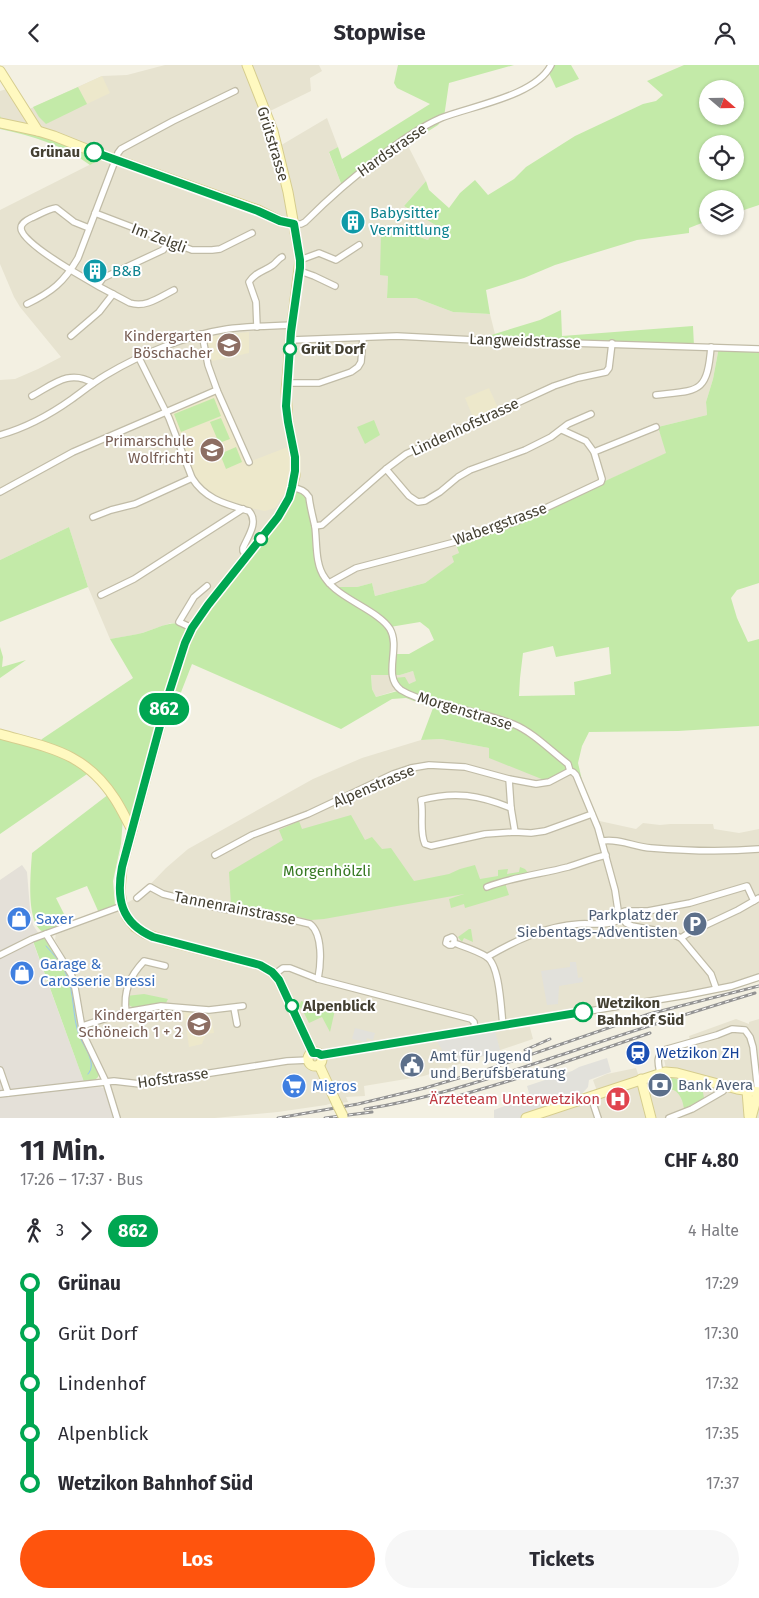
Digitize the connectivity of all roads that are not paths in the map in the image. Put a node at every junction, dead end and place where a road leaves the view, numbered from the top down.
1 (247, 65) edge
2 (551, 65) edge
3 (0, 71) edge
4 (235, 91) dead end
5 (0, 123) edge
6 (38, 131) junction
7 (116, 159) junction
8 (95, 213) junction
9 (294, 224) junction
10 (89, 228) junction
11 (252, 233) dead end
12 (169, 242) junction
13 (359, 245) dead end
14 (282, 257) dead end
15 (300, 260) junction
16 (71, 271) junction
17 (300, 271) junction
18 (98, 285) junction
19 (335, 286) dead end
20 (174, 289) dead end
21 (113, 294) junction
22 (27, 304) dead end
23 (292, 325) junction
24 (257, 327) junction
25 (202, 335) junction
26 (71, 336) dead end
27 (363, 338) junction
28 (291, 340) junction
29 (612, 343) junction
30 (711, 347) junction
31 (759, 349) edge
32 (139, 358) junction
33 (93, 383) junction
34 (287, 383) junction
35 (217, 390) junction
36 (656, 395) dead end
37 (32, 396) dead end
38 (166, 412) junction
39 (592, 414) dead end
40 (656, 427) dead end
41 (562, 430) junction
42 (0, 435) edge
43 (594, 452) junction
44 (249, 462) dead end
45 (386, 469) junction
46 (192, 478) junction
47 (292, 487) junction
48 (0, 492) edge
49 (243, 509) junction
50 (93, 517) dead end
51 (315, 527) junction
52 (247, 557) junction
53 (329, 583) junction
54 (207, 586) dead end
55 (101, 595) dead end
56 (192, 628) junction
57 (0, 734) edge
58 (570, 771) junction
59 (509, 779) junction
60 (511, 808) junction
61 (592, 814) junction
62 (132, 829) junction
63 (515, 832) junction
64 (602, 841) junction
65 (759, 849) edge
66 (215, 855) dead end
67 (606, 855) junction
68 (487, 887) dead end
69 (137, 898) dead end
70 (757, 899) edge
71 (122, 906) junction
72 (620, 916) junction
73 (46, 934) junction
74 (681, 938) junction
75 (454, 943) dead end
76 (0, 955) edge
77 (487, 957) junction
78 (166, 966) dead end
79 (275, 975) junction
80 (759, 977) edge
81 (318, 979) junction
82 (716, 988) junction
83 (243, 1006) dead end
84 (234, 1008) junction
85 (126, 1012) junction
86 (237, 1024) dead end
87 (503, 1025) junction
88 (82, 1026) junction
89 (476, 1029) junction
90 (315, 1058) junction
91 (0, 1070) edge
92 (660, 1073) junction
93 (642, 1079) junction
94 (106, 1082) junction
95 (723, 1091) dead end
96 (747, 1091) junction
97 (608, 1092) junction
98 (759, 1092) edge
99 (8, 1093) junction
100 (0, 1094) edge
101 (592, 1099) junction
102 (753, 1115) edge
103 (598, 1117) edge
104 (118, 1118) edge
105 (344, 1118) edge
106 (526, 1118) edge
107 (537, 1118) edge
108 (651, 1118) edge
109 (669, 1118) edge

1 - 9 main road, Grütstrasse
2 - 9 street, Hardstrasse
3 - 6 main road
4 - 7 street
5 - 6 main road
6 - 7 main road
7 - 8 street
7 - 9 main road
8 - 10 street
8 - 12 street, Im Zelgli
9 - 15 main road, Grütstrasse
10 - 16 street
10 - 16 street
11 - 12 street, Im Zelgli
12 - 18 street
13 - 15 street
14 - 24 street
15 - 17 main road, Grütstrasse
16 - 18 street
16 - 22 street
17 - 19 street
17 - 23 main road, Grütstrasse
18 - 21 street
20 - 21 street
21 - 26 street
23 - 24 street
23 - 28 main road, Grütstrasse
24 - 25 street
25 - 32 street
25 - 35 street
27 - 28 street, Langweidstrasse
27 - 29 street, Langweidstrasse
27 - 34 street
28 - 34 main road, Grütstrasse
29 - 30 street, Langweidstrasse
29 - 45 street, Lindenhofstrasse
30 - 31 street, Langweidstrasse
30 - 36 street
32 - 33 street
32 - 38 street
33 - 37 street
33 - 42 street
34 - 47 main road, Grütstrasse
35 - 38 street
35 - 44 street
38 - 46 street
38 - 48 street
39 - 41 street
40 - 43 street
41 - 43 street
41 - 45 street
43 - 53 street, Wabergstrasse
45 - 51 street, Lindenhofstrasse
46 - 49 street
46 - 50 street
47 - 51 street, Morgenstrasse
47 - 52 main road, Grütstrasse
49 - 52 street
49 - 55 street
51 - 53 street, Morgenstrasse
52 - 56 main road, Grütstrasse
53 - 58 street, Morgenstrasse
54 - 56 street
56 - 62 main road, Grütstrasse
57 - 62 main road
58 - 59 street, Alpenstrasse
58 - 61 street, Morgenstrasse
59 - 60 street
59 - 66 street, Alpenstrasse
60 - 63 street
60 - 63 street
61 - 63 street
61 - 64 street, Morgenstrasse
62 - 71 main road, Grütstrasse
64 - 65 street
64 - 67 street, Morgenstrasse
67 - 68 street
67 - 72 street, Morgenstrasse
69 - 81 street, Tannenrainstrasse
70 - 72 street
70 - 74 street
71 - 73 street
71 - 79 main road
72 - 74 street
72 - 77 street
73 - 76 street
73 - 88 street
74 - 82 street
75 - 77 street
77 - 87 street
78 - 85 street
79 - 81 street
79 - 90 main road
80 - 82 street, Hofstrasse
81 - 89 street
82 - 87 street, Hofstrasse
83 - 84 street
84 - 85 street
84 - 86 street
85 - 88 street
87 - 89 street, Hofstrasse
88 - 94 street
89 - 90 street, Hofstrasse
90 - 94 street, Hofstrasse
90 - 105 main road, bridge
91 - 99 street
92 - 93 main road
92 - 96 main road
92 - 98 street
93 - 97 main road
93 - 108 main road
94 - 99 street, Hofstrasse
94 - 104 street
95 - 109 street
96 - 98 main road
96 - 102 main road
97 - 101 main road
97 - 106 main road
98 - 102 main road
99 - 100 street, Hofstrasse
101 - 103 street
101 - 107 main road

